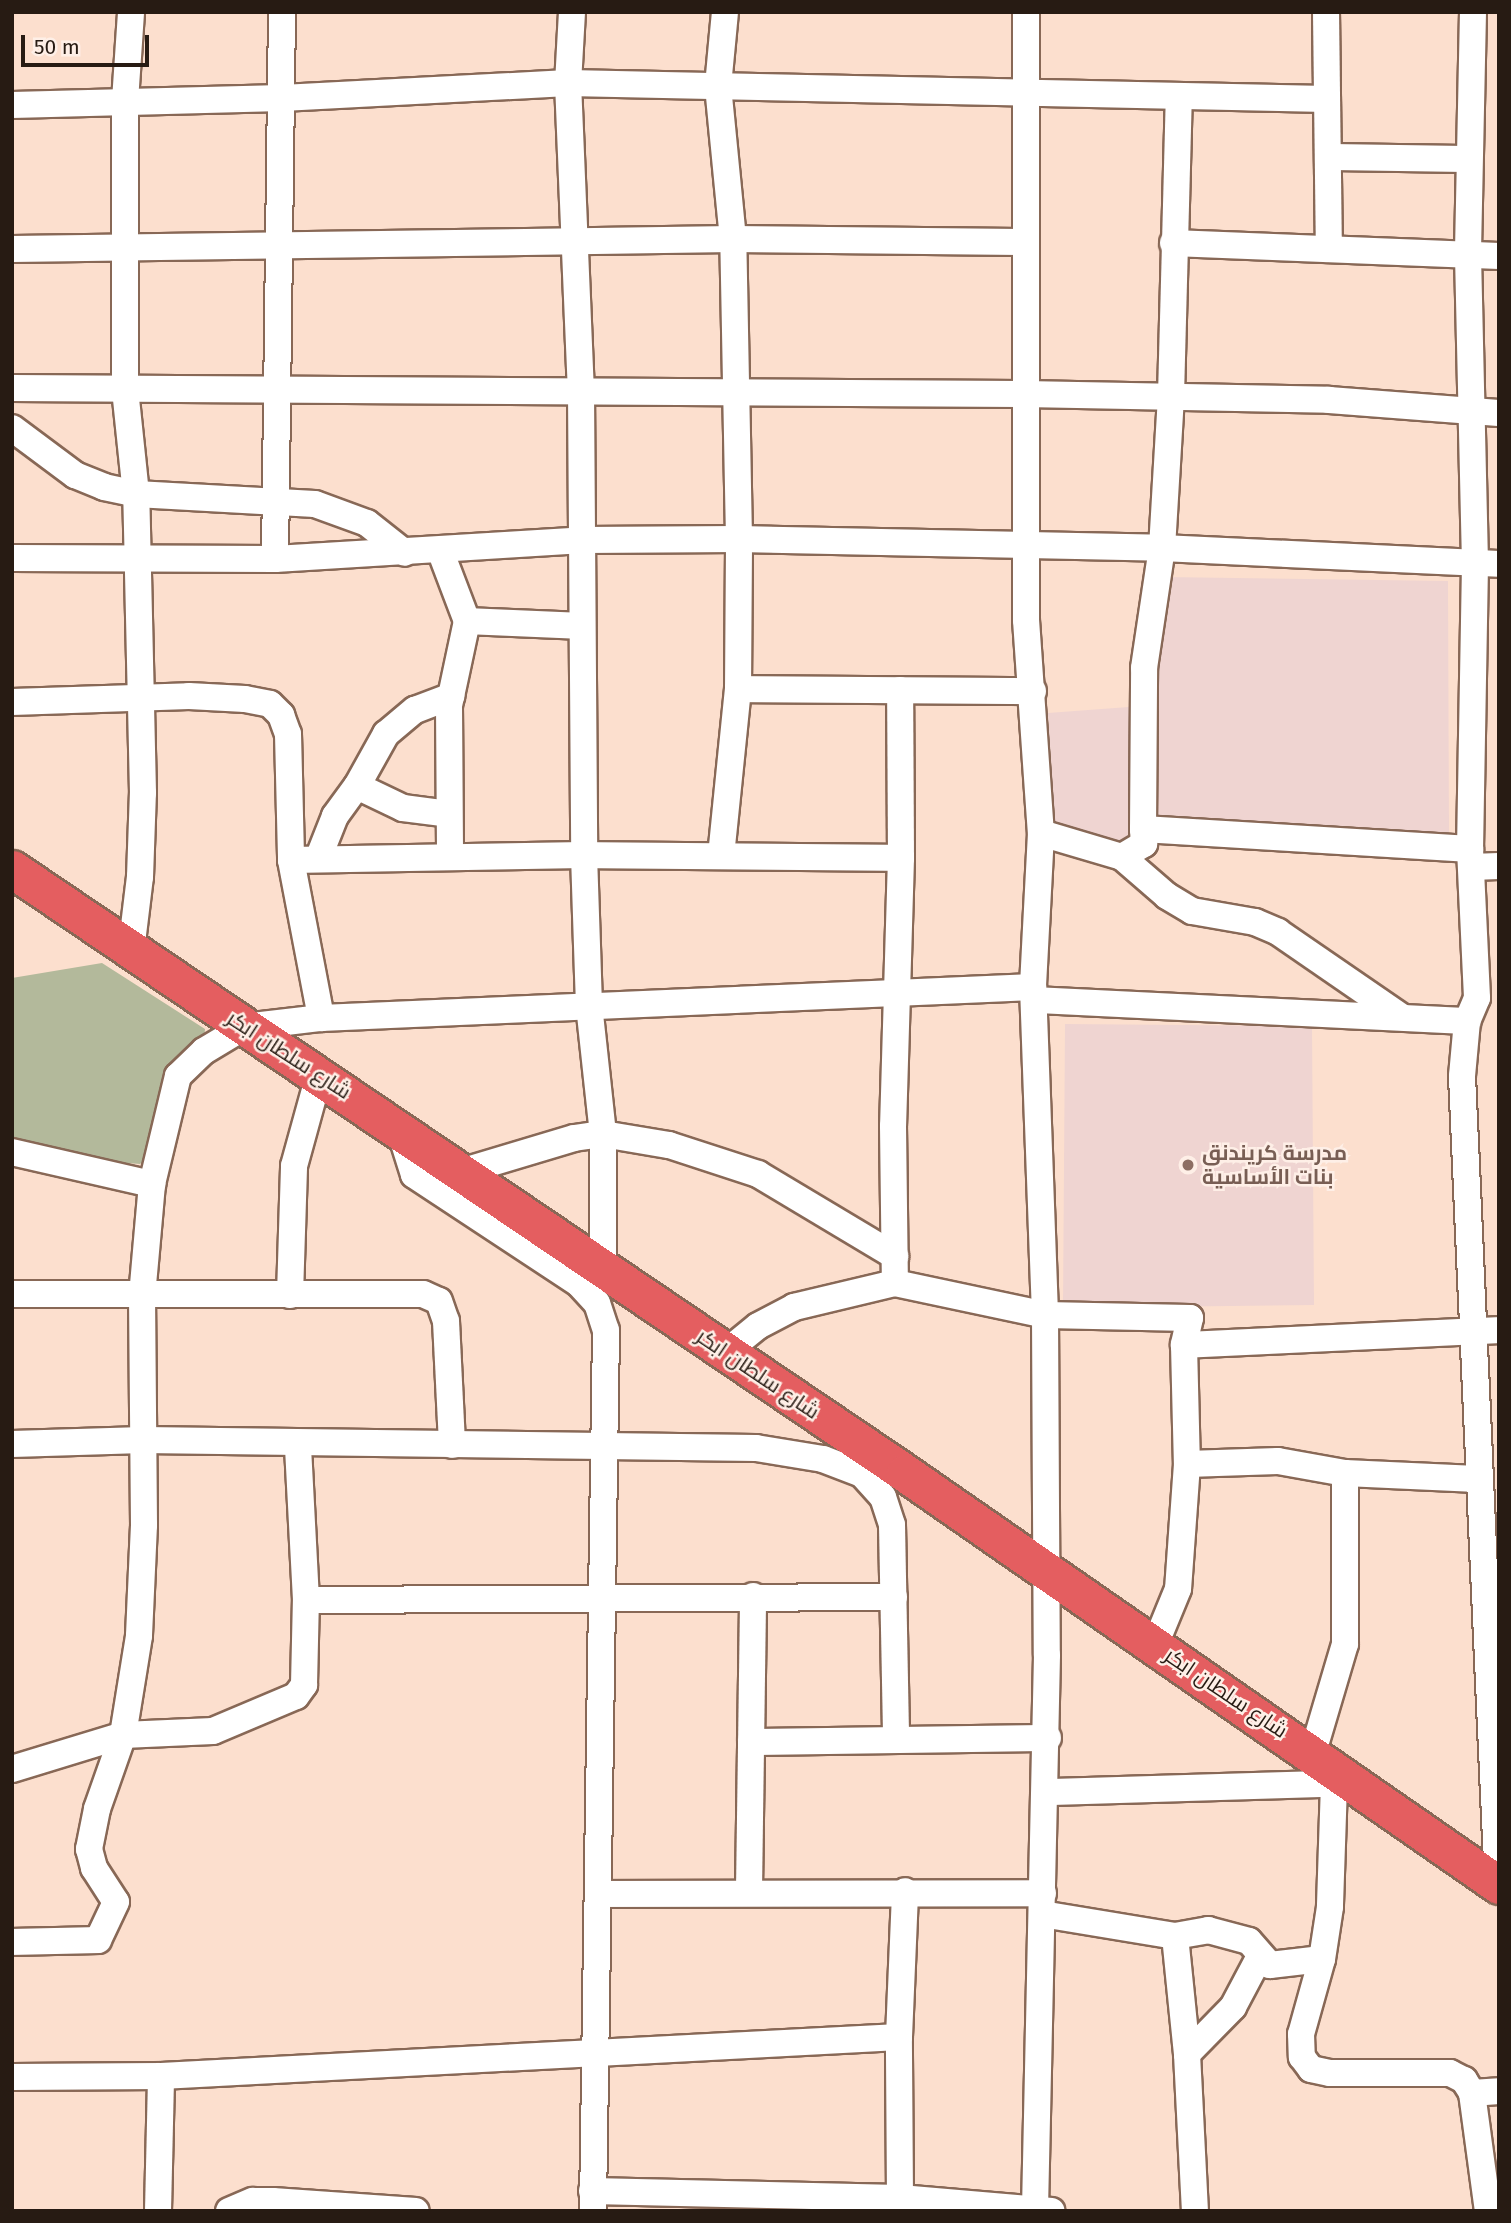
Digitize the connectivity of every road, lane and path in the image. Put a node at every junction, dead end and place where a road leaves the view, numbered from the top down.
1 (131, 12) edge
2 (282, 12) edge
3 (572, 12) edge
4 (725, 12) edge
5 (1026, 12) edge
6 (1326, 12) edge
7 (1474, 12) edge
8 (568, 83) junction
9 (718, 86) junction
10 (1025, 93) junction
11 (282, 98) junction
12 (1179, 98) junction
13 (1327, 99) junction
14 (125, 101) junction
15 (12, 105) edge
16 (1328, 157) junction
17 (1469, 159) junction
18 (733, 239) junction
19 (1026, 242) junction
20 (573, 243) junction
21 (1173, 243) junction
22 (279, 247) junction
23 (12, 249) edge
24 (123, 249) junction
25 (1329, 249) junction
26 (1468, 255) junction
27 (1499, 256) edge
28 (279, 386) junction
29 (12, 388) edge
30 (125, 389) junction
31 (581, 391) junction
32 (738, 393) junction
33 (1024, 394) junction
34 (1171, 396) junction
35 (1471, 413) junction
36 (1499, 413) edge
37 (12, 428) edge
38 (136, 494) junction
39 (276, 499) junction
40 (739, 539) junction
41 (583, 540) junction
42 (1027, 546) junction
43 (1162, 548) junction
44 (440, 550) junction
45 (405, 553) junction
46 (12, 558) edge
47 (275, 559) junction
48 (138, 561) junction
49 (1487, 564) edge
50 (467, 621) junction
51 (582, 626) junction
52 (738, 688) junction
53 (900, 690) junction
54 (1033, 691) junction
55 (141, 695) junction
56 (451, 696) junction
57 (12, 702) edge
58 (1486, 712) edge
59 (357, 786) junction
60 (449, 814) junction
61 (1143, 829) junction
62 (1041, 833) junction
63 (584, 855) junction
64 (721, 856) junction
65 (450, 857) junction
66 (1122, 857) junction
67 (901, 858) junction
68 (1470, 858) junction
69 (318, 859) junction
70 (291, 860) junction
71 (1499, 866) edge
72 (12, 869) edge
73 (131, 951) junction
74 (896, 993) junction
75 (1034, 994) junction
76 (589, 1005) junction
77 (1481, 1006) edge
78 (1400, 1016) junction
79 (320, 1018) junction
80 (244, 1027) junction
81 (319, 1074) junction
82 (399, 1127) junction
83 (603, 1135) junction
84 (12, 1152) edge
85 (464, 1171) junction
86 (152, 1184) junction
87 (895, 1256) junction
88 (603, 1267) junction
89 (895, 1283) junction
90 (12, 1294) edge
91 (142, 1295) junction
92 (289, 1295) junction
93 (1045, 1315) junction
94 (1499, 1330) edge
95 (1470, 1331) junction
96 (1184, 1345) junction
97 (726, 1352) junction
98 (143, 1440) junction
99 (12, 1444) edge
100 (298, 1445) junction
101 (452, 1445) junction
102 (604, 1448) junction
103 (1187, 1464) junction
104 (905, 1473) junction
105 (1345, 1473) junction
106 (862, 1474) junction
107 (1485, 1485) edge
108 (1044, 1569) junction
109 (753, 1595) junction
110 (602, 1597) junction
111 (894, 1597) junction
112 (306, 1600) junction
113 (1155, 1646) junction
114 (123, 1735) junction
115 (1048, 1738) junction
116 (896, 1739) junction
117 (751, 1742) junction
118 (1313, 1752) junction
119 (1495, 1753) edge
120 (12, 1769) edge
121 (1345, 1783) junction
122 (1048, 1792) junction
123 (1498, 1885) edge
124 (749, 1891) junction
125 (905, 1891) junction
126 (598, 1894) junction
127 (1042, 1904) junction
128 (1175, 1936) junction
129 (12, 1942) edge
130 (1260, 1956) junction
131 (1322, 1959) junction
132 (899, 2037) junction
133 (597, 2052) junction
134 (1187, 2054) junction
135 (161, 2076) junction
136 (12, 2077) edge
137 (1499, 2091) edge
138 (1472, 2093) junction
139 (901, 2198) junction
140 (592, 2201) edge
141 (763, 2202) edge
142 (1041, 2210) edge
143 (158, 2211) edge
144 (229, 2211) edge
145 (416, 2211) edge
146 (1195, 2211) edge
147 (1488, 2211) edge

1 - 14 street
2 - 11 street
3 - 8 street
4 - 9 street
5 - 10 street
6 - 13 street
7 - 17 street
8 - 9 street
8 - 11 street
8 - 20 street
9 - 10 street
9 - 18 street
10 - 12 street
10 - 19 street
11 - 14 street
11 - 22 street
12 - 13 street
12 - 21 street
13 - 16 street
14 - 15 street
14 - 24 street
16 - 17 street
16 - 25 street
17 - 26 street
18 - 19 street
18 - 20 street
18 - 32 street
19 - 33 street
20 - 22 street
20 - 31 street
21 - 25 street
21 - 34 street
22 - 24 street
22 - 28 street
23 - 24 street
24 - 30 street
25 - 26 street
26 - 27 street
26 - 35 street
28 - 30 street
28 - 31 street
28 - 39 street
29 - 30 street
30 - 38 street
31 - 32 street
31 - 41 street
32 - 33 street
32 - 40 street
33 - 34 street
33 - 42 street
34 - 35 street
34 - 43 street
35 - 36 street
35 - 49 street
37 - 38 street
38 - 39 street
38 - 48 street
39 - 45 street
39 - 47 street
40 - 41 street
40 - 42 street
40 - 52 street
41 - 44 street
41 - 51 street
42 - 43 street
42 - 54 street
43 - 49 street
43 - 61 street
44 - 45 street
44 - 50 street
45 - 47 street
46 - 48 street
47 - 48 street
48 - 55 street
49 - 58 street
50 - 51 street
50 - 56 street
51 - 63 street
52 - 53 street
52 - 64 street
53 - 54 street
53 - 67 street
54 - 62 street
55 - 57 street
55 - 70 street
55 - 73 street
56 - 59 street
56 - 60 street
58 - 68 street
59 - 60 street
59 - 69 street
60 - 65 street
61 - 66 street
61 - 68 street
62 - 66 street
62 - 75 street
63 - 64 street
63 - 65 street
63 - 76 street
64 - 67 street
65 - 69 street
66 - 78 street
67 - 74 street
68 - 71 street
68 - 77 street
69 - 70 street
70 - 79 street
72 - 73 highway, شارع سلطان ابكر
73 - 80 highway, شارع سلطان ابكر
74 - 75 street
74 - 76 street
74 - 87 street
75 - 78 street
75 - 93 street
76 - 79 street
76 - 83 street
77 - 78 street
77 - 95 street
79 - 80 street
80 - 81 highway, شارع سلطان ابكر
80 - 86 street
81 - 82 highway, شارع سلطان ابكر
81 - 92 street
82 - 85 highway, شارع سلطان ابكر
82 - 102 street
83 - 85 street
83 - 87 street
83 - 88 street
84 - 86 street
85 - 88 highway, شارع سلطان ابكر
86 - 91 street
87 - 89 street
88 - 97 highway, شارع سلطان ابكر
89 - 93 street
89 - 97 street
90 - 91 street
91 - 92 street
91 - 98 street
92 - 101 street
93 - 96 street
93 - 108 street
94 - 95 street
95 - 96 street
95 - 107 street
96 - 103 street
97 - 104 highway, شارع سلطان ابكر
98 - 99 street
98 - 100 street
98 - 114 street
100 - 101 street
100 - 112 street
101 - 102 street
102 - 106 street
102 - 110 street
103 - 105 street
103 - 113 street
104 - 106 street
104 - 108 highway, شارع سلطان ابكر
105 - 107 street
105 - 118 street
106 - 111 street
107 - 119 street
108 - 113 highway, شارع سلطان ابكر
108 - 115 street
109 - 110 street
109 - 111 street
109 - 117 street
110 - 112 street
110 - 126 street
111 - 116 street
112 - 114 street
113 - 118 highway, شارع سلطان ابكر
114 - 120 street
114 - 129 street
115 - 116 street
115 - 122 street
116 - 117 street
117 - 124 street
118 - 121 highway, شارع سلطان ابكر
119 - 123 street
121 - 122 street
121 - 123 highway, شارع سلطان ابكر
121 - 131 street
122 - 127 street
124 - 125 street
124 - 126 street
125 - 127 street
125 - 132 street
126 - 133 street
127 - 128 street
127 - 142 street
128 - 130 street
128 - 134 street
130 - 131 street
130 - 134 street
131 - 138 street
132 - 133 street
132 - 139 street
133 - 135 street
133 - 140 street
134 - 146 street
135 - 136 street
135 - 143 street
137 - 138 street
138 - 147 street
139 - 141 street
139 - 142 street
140 - 141 street
144 - 145 street

